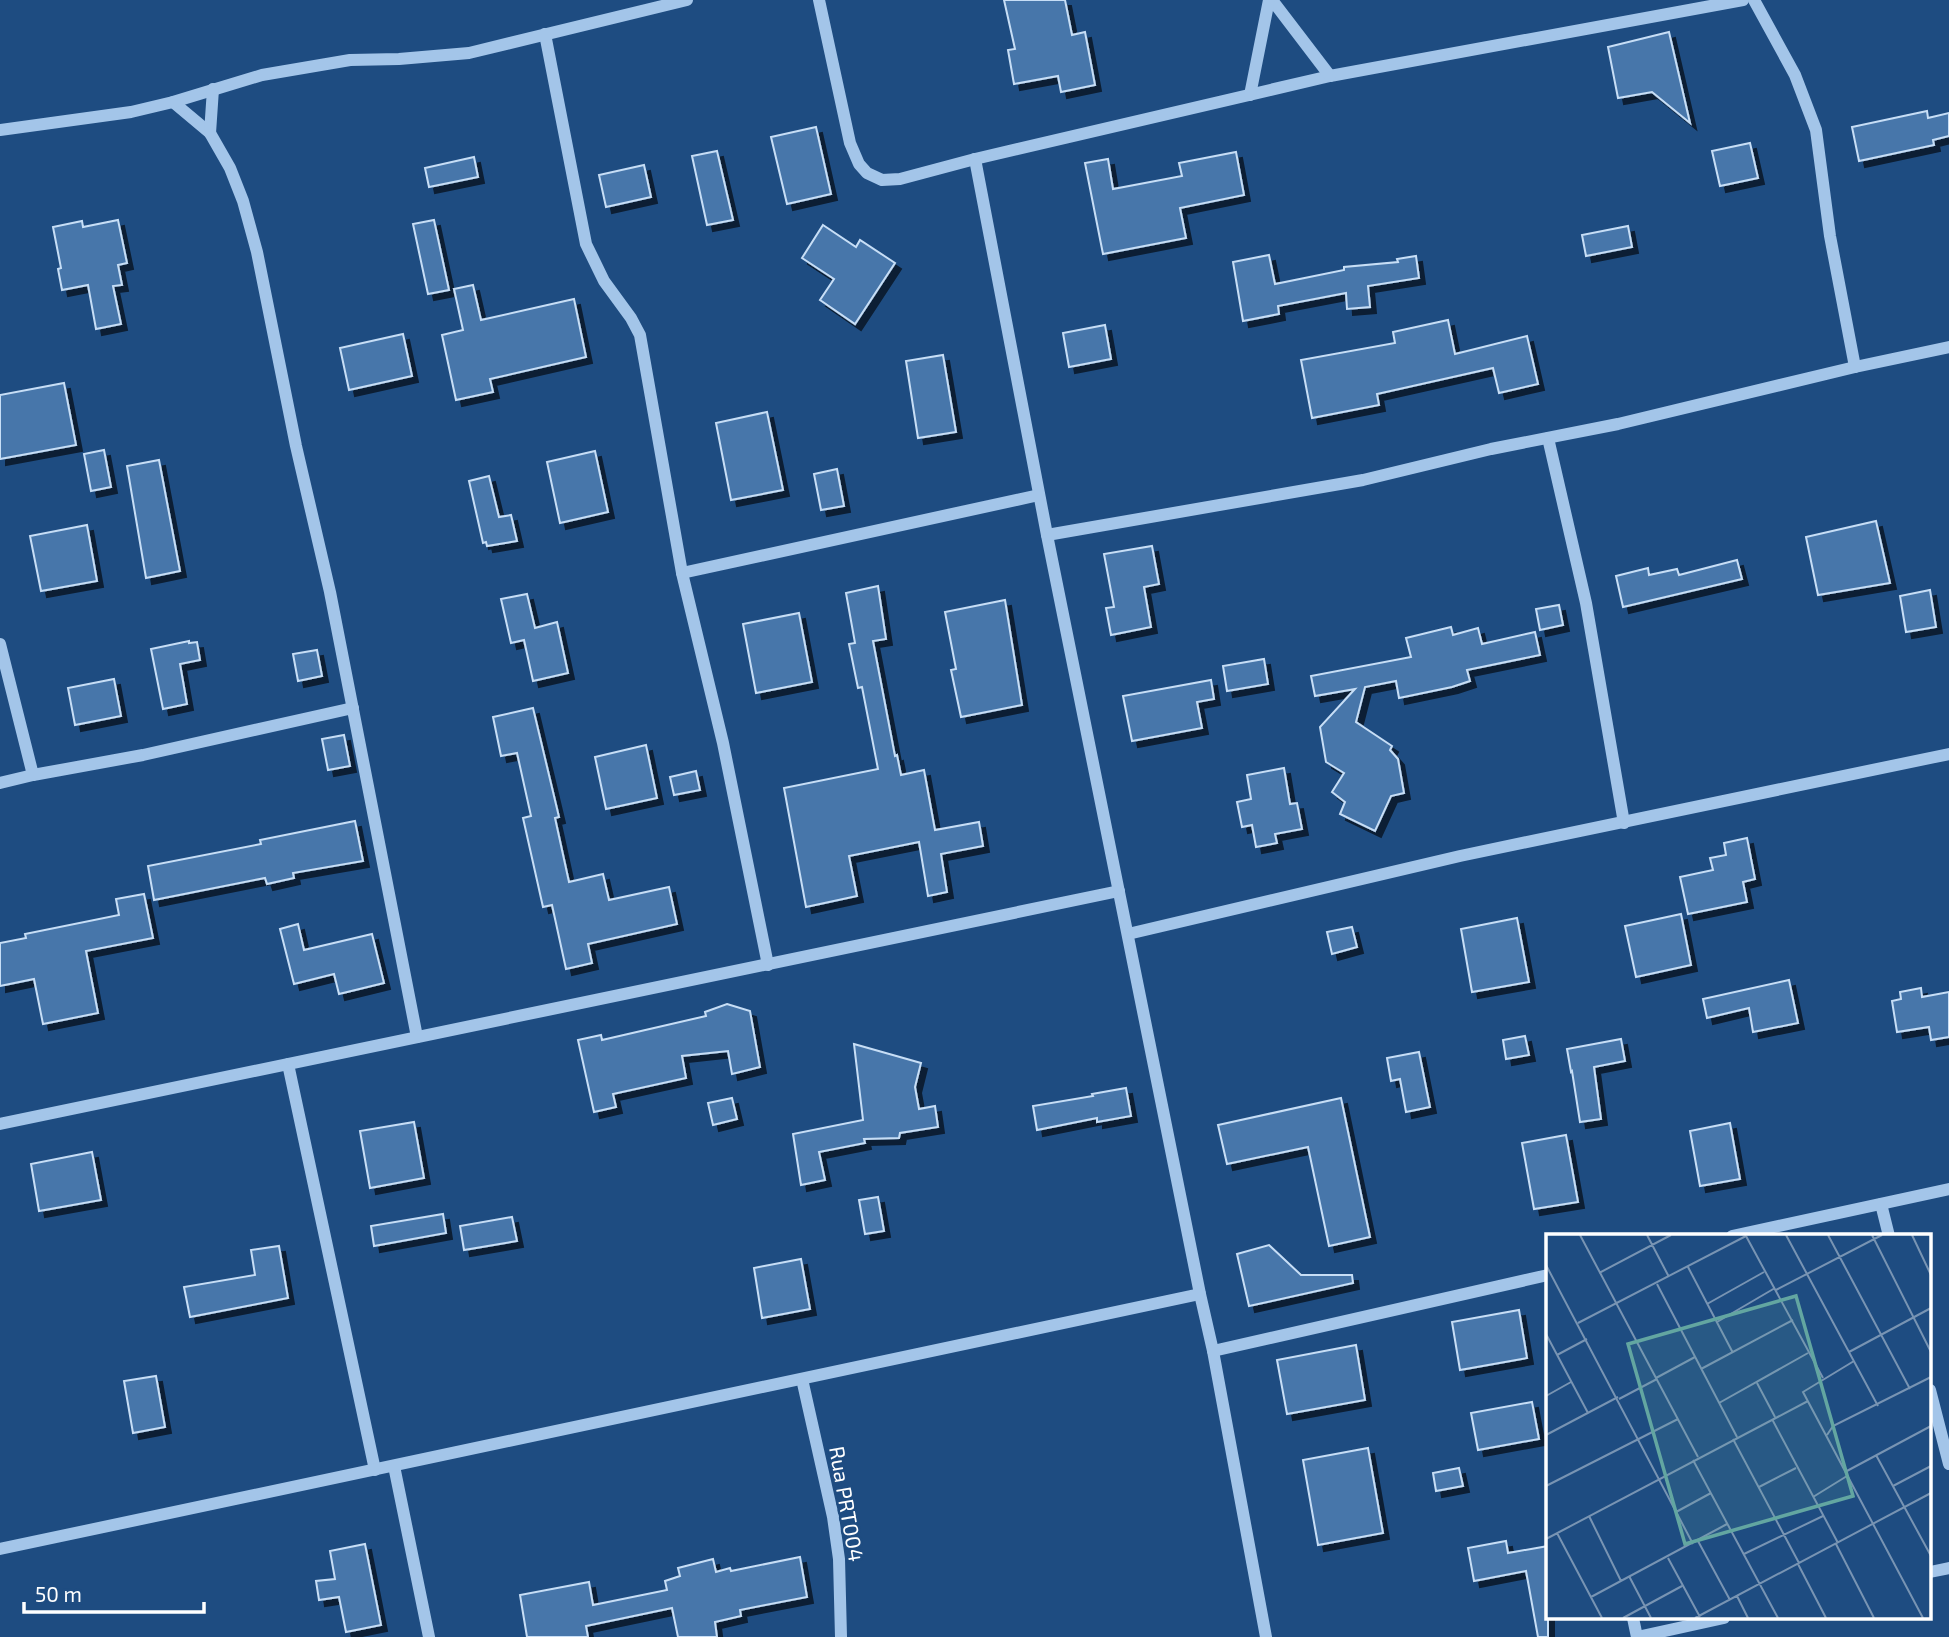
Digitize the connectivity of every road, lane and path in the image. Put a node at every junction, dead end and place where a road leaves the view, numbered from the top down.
1 (687, 0) edge
2 (819, 0) edge
3 (1270, 0) edge
4 (1743, 0) edge
5 (1754, 0) edge
6 (1712, 3) edge
7 (545, 34) junction
8 (1330, 76) junction
9 (213, 89) junction
10 (1250, 95) junction
11 (173, 102) junction
12 (0, 130) edge
13 (210, 133) junction
14 (975, 159) junction
15 (1949, 346) edge
16 (1854, 367) junction
17 (1548, 438) junction
18 (1039, 495) junction
19 (1046, 535) junction
20 (682, 573) junction
21 (0, 644) edge
22 (353, 708) junction
23 (1949, 754) edge
24 (33, 775) junction
25 (0, 783) edge
26 (1625, 823) junction
27 (1119, 891) junction
28 (1128, 934) junction
29 (768, 965) junction
30 (417, 1037) junction
31 (288, 1064) junction
32 (0, 1124) edge
33 (1949, 1189) edge
34 (1881, 1204) junction
35 (1741, 1234) edge
36 (1888, 1234) edge
37 (1546, 1275) edge
38 (1200, 1294) junction
39 (1213, 1352) junction
40 (802, 1379) junction
41 (1932, 1398) edge
42 (1949, 1464) edge
43 (394, 1466) junction
44 (375, 1470) junction
45 (0, 1549) edge
46 (1715, 1620) edge
47 (429, 1637) edge
48 (841, 1637) edge
49 (1266, 1637) edge
50 (1637, 1637) edge

1 - 7 street
2 - 14 street
3 - 8 street
3 - 10 street
4 - 6 street
5 - 16 street
6 - 8 street
7 - 9 street
7 - 20 street
8 - 10 street
9 - 11 street
9 - 13 street
10 - 14 street
11 - 12 street
11 - 13 street
13 - 22 street
14 - 18 street
15 - 16 street
16 - 17 street
17 - 19 street
17 - 26 street
18 - 19 street
18 - 20 street
19 - 27 street
20 - 29 street
21 - 24 street
22 - 24 street
22 - 30 street
23 - 26 street
24 - 25 street
26 - 28 street
27 - 28 street
27 - 29 street
28 - 38 street
29 - 30 street
30 - 31 street
31 - 32 street
31 - 44 street
33 - 34 street
34 - 35 street
34 - 36 street
37 - 39 street
38 - 39 street
38 - 40 street
39 - 49 street
40 - 43 street
40 - 48 street, Rua PRT004
41 - 42 street
43 - 44 street
43 - 47 street
44 - 45 street
46 - 50 street

